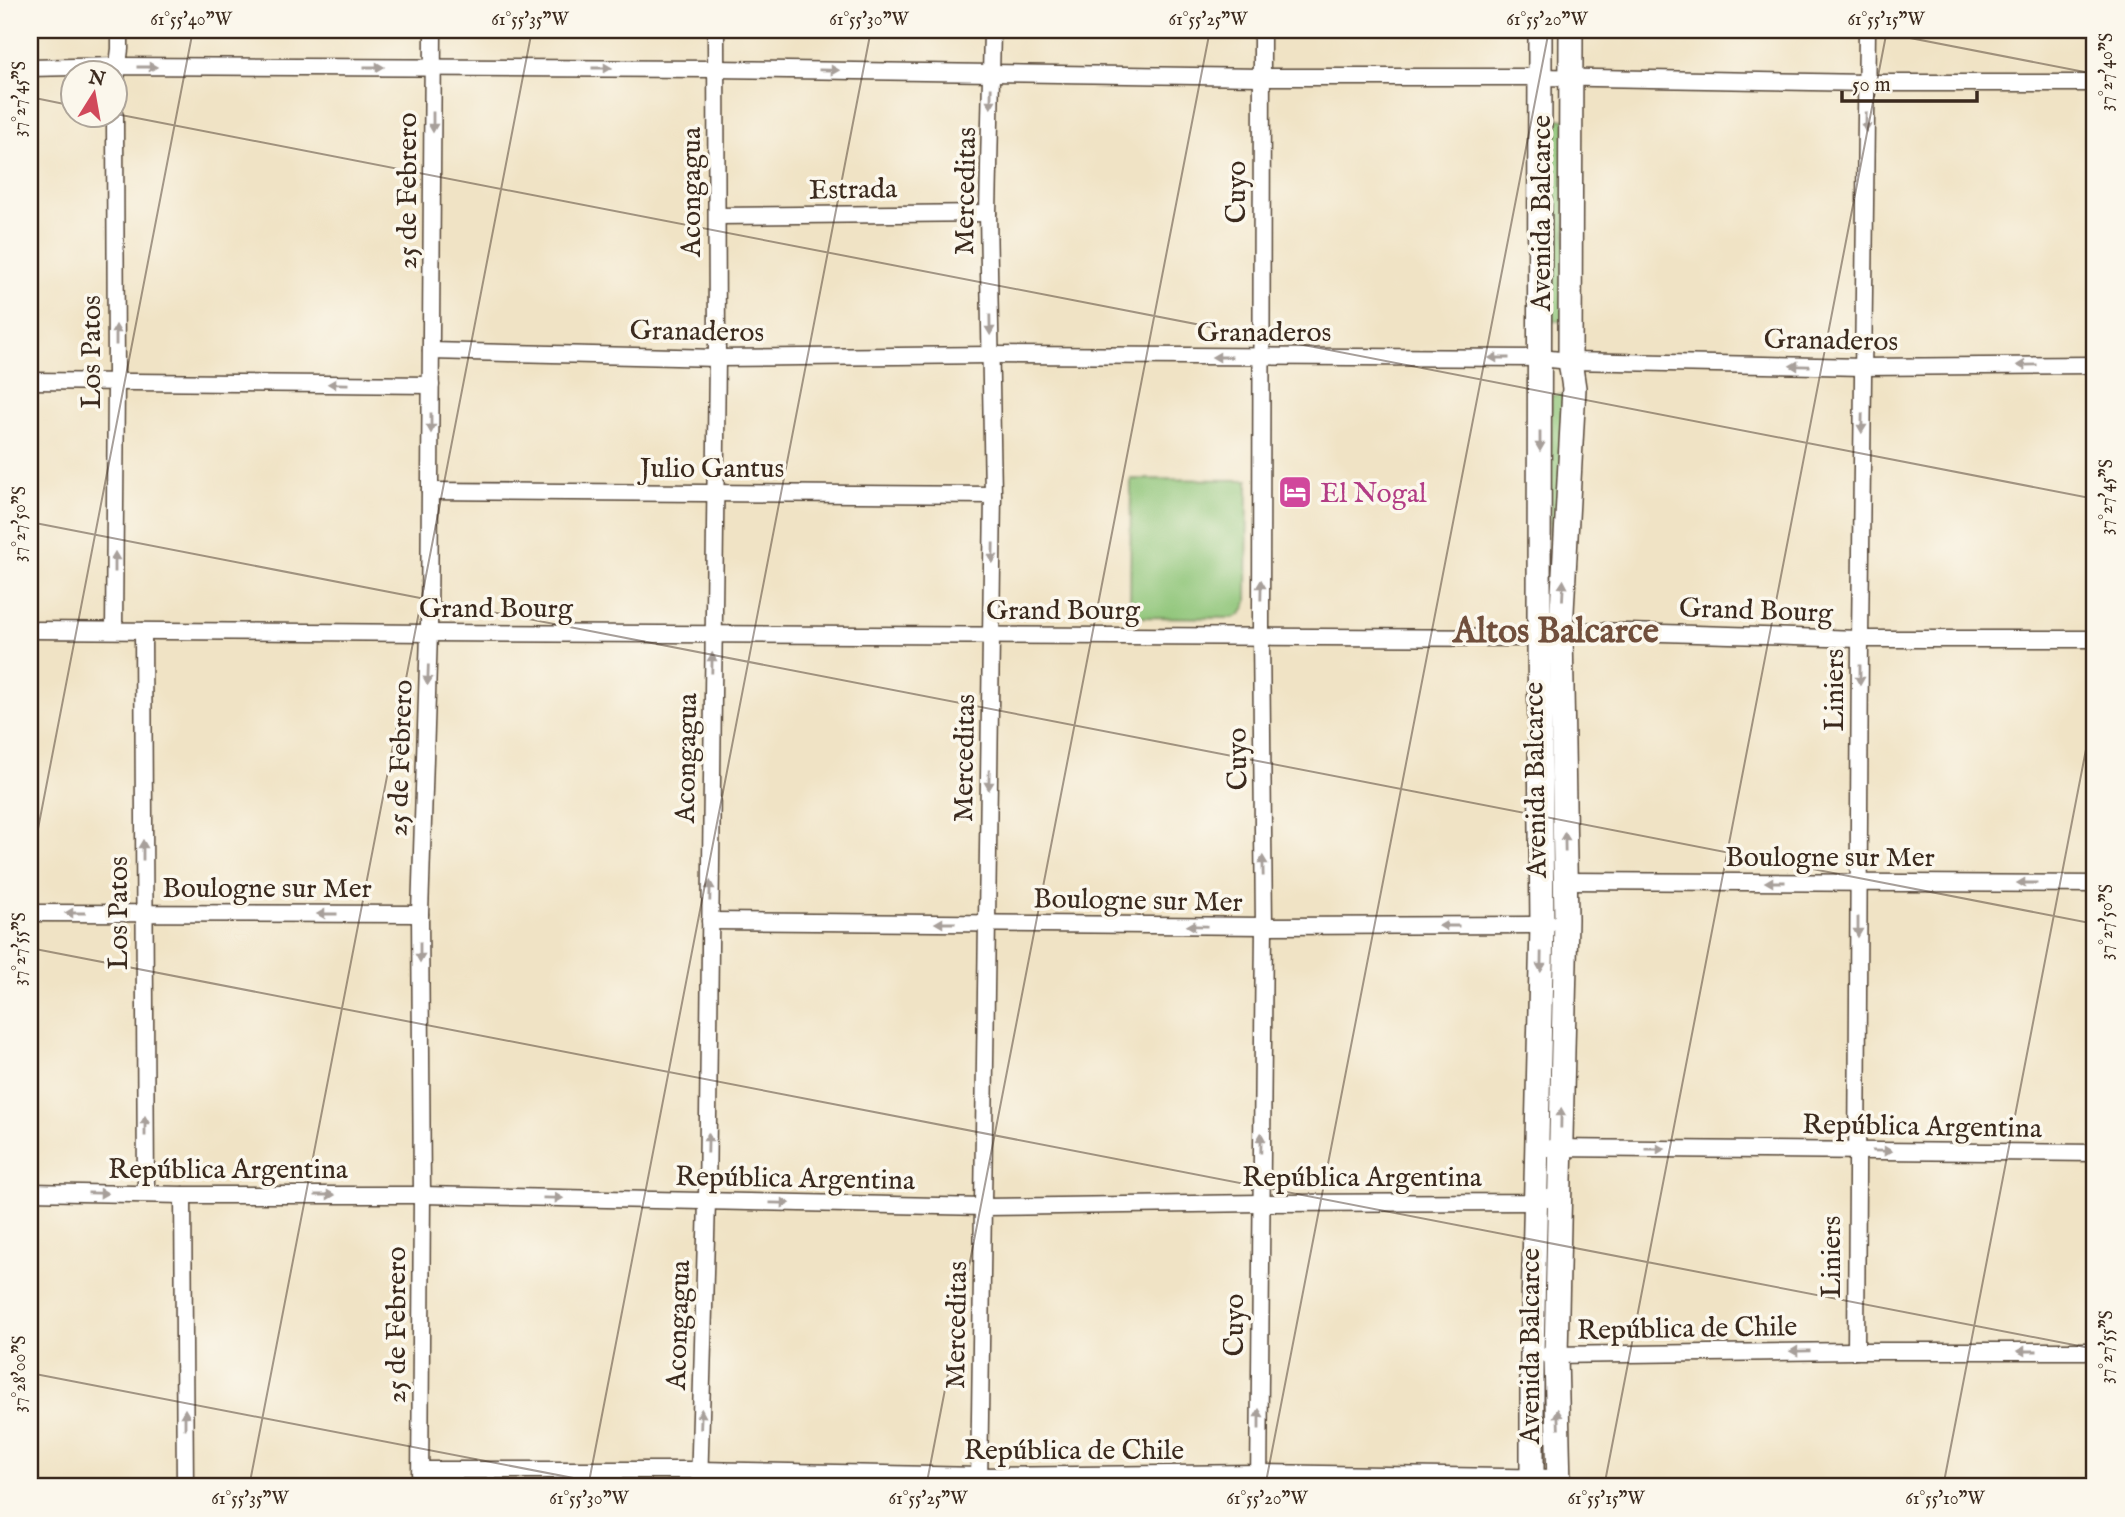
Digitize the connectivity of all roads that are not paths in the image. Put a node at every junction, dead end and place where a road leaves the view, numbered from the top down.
1 (120, 30) edge
2 (433, 30) edge
3 (716, 30) edge
4 (992, 30) edge
5 (1262, 30) edge
6 (1540, 30) edge
7 (1571, 30) edge
8 (1867, 30) edge
9 (119, 60) edge
10 (30, 68) edge
11 (433, 68) junction
12 (715, 69) junction
13 (60, 70) edge
14 (992, 72) junction
15 (130, 73) edge
16 (1261, 77) junction
17 (1539, 77) junction
18 (1570, 78) junction
19 (1866, 83) junction
20 (2095, 83) edge
21 (115, 130) edge
22 (988, 213) junction
23 (718, 216) junction
24 (431, 351) junction
25 (991, 355) junction
26 (1261, 357) junction
27 (717, 358) junction
28 (1540, 358) junction
29 (1570, 361) junction
30 (2095, 365) edge
31 (1863, 367) junction
32 (30, 382) edge
33 (116, 382) junction
34 (431, 385) junction
35 (430, 491) junction
36 (714, 493) junction
37 (993, 495) junction
38 (30, 630) edge
39 (1561, 630) junction
40 (114, 631) junction
41 (143, 631) junction
42 (429, 634) junction
43 (713, 634) junction
44 (992, 635) junction
45 (1261, 636) junction
46 (1539, 638) junction
47 (1860, 639) junction
48 (2095, 639) edge
49 (1565, 881) junction
50 (1858, 882) junction
51 (2095, 884) edge
52 (30, 913) edge
53 (143, 913) junction
54 (420, 914) junction
55 (1566, 919) junction
56 (710, 921) junction
57 (986, 923) junction
58 (1542, 925) junction
59 (1264, 926) junction
60 (1549, 1148) junction
61 (1857, 1151) junction
62 (2095, 1153) edge
63 (30, 1192) edge
64 (146, 1195) junction
65 (183, 1195) junction
66 (422, 1195) junction
67 (1559, 1195) junction
68 (707, 1201) junction
69 (1536, 1202) junction
70 (1260, 1203) junction
71 (984, 1207) junction
72 (1856, 1350) junction
73 (2095, 1351) edge
74 (1532, 1353) junction
75 (1556, 1355) junction
76 (421, 1470) junction
77 (700, 1470) junction
78 (1259, 1480) edge
79 (979, 1482) edge
80 (1532, 1482) edge
81 (1559, 1483) edge
82 (185, 1487) edge
83 (421, 1487) edge
84 (699, 1487) edge

1 - 9 street
2 - 11 street, 25 de Febrero
3 - 12 street, Acongagua
4 - 14 street, Merceditas
5 - 16 street, Cuyo
6 - 17 main road, Avenida Balcarce
7 - 18 main road, Avenida Balcarce
8 - 19 street, Liniers
10 - 13 street
11 -> 12 street
15 -> 11 street
11 -> 24 street, 25 de Febrero
12 -> 14 street
12 - 23 street, Acongagua
14 - 16 street
14 -> 22 street, Merceditas
16 - 17 street
16 - 26 street, Cuyo
17 - 18 street
17 - 28 main road, Avenida Balcarce
18 - 19 street
18 - 29 main road, Avenida Balcarce
19 - 20 street
19 -> 31 street, Liniers
33 -> 21 street, Los Patos
22 - 23 street, Estrada
22 -> 25 street, Merceditas
23 - 27 street, Acongagua
24 - 27 street, Granaderos
24 - 34 street, 25 de Febrero
26 -> 25 street, Granaderos
25 - 27 street, Granaderos
25 - 37 street, Merceditas
28 -> 26 street, Granaderos
45 -> 26 street, Cuyo
27 - 36 street, Acongagua
28 - 29 street, Granaderos
28 -> 46 main road, Avenida Balcarce
31 -> 29 street, Granaderos
39 -> 29 main road, Avenida Balcarce
30 -> 31 street, Granaderos
31 -> 47 street, Liniers
32 - 33 street
34 -> 33 street
40 -> 33 street, Los Patos
34 -> 35 street, 25 de Febrero
35 - 36 street, Julio Gantus
35 - 42 street, 25 de Febrero
36 - 37 street, Julio Gantus
36 - 43 street, Acongagua
37 -> 44 street, Merceditas
38 - 40 street, Grand Bourg
39 - 46 street, Grand Bourg
39 - 47 street, Grand Bourg
49 -> 39 main road, Avenida Balcarce
40 - 41 street, Grand Bourg
41 - 42 street, Grand Bourg
53 -> 41 street, Los Patos
42 - 43 street, Grand Bourg
42 -> 54 street, 25 de Febrero
43 - 44 street, Grand Bourg
56 -> 43 street, Acongagua
44 - 45 street, Grand Bourg
44 -> 57 street, Merceditas
45 - 46 street, Grand Bourg
59 -> 45 street, Cuyo
46 - 58 main road, Avenida Balcarce
47 - 48 street, Grand Bourg
47 -> 50 street, Liniers
50 -> 49 street, Boulogne sur Mer
49 - 55 main road, Avenida Balcarce
51 -> 50 street, Boulogne sur Mer
50 -> 61 street, Liniers
53 -> 52 street, Boulogne sur Mer
54 -> 53 street, Boulogne sur Mer
64 -> 53 street, Los Patos
54 -> 66 street, 25 de Febrero
55 - 58 street, Boulogne sur Mer
60 -> 55 main road, Avenida Balcarce
57 -> 56 street, Boulogne sur Mer
68 -> 56 street, Acongagua
59 -> 57 street, Boulogne sur Mer
57 - 71 street, Merceditas
58 -> 59 street, Boulogne sur Mer
58 -> 60 main road, Avenida Balcarce
70 -> 59 street, Cuyo
60 -> 61 street, República Argentina
60 - 67 main road, Avenida Balcarce
60 - 69 main road, Avenida Balcarce
61 -> 62 street, República Argentina
61 - 72 street, Liniers
63 -> 64 street, República Argentina
64 - 65 street, República Argentina
65 -> 66 street, República Argentina
82 -> 65 street
66 -> 68 street, República Argentina
66 - 76 street, 25 de Febrero
67 - 69 street, República Argentina
67 - 75 main road, Avenida Balcarce
68 -> 71 street, República Argentina
77 -> 68 street, Acongagua
69 - 70 street, República Argentina
69 - 74 main road, Avenida Balcarce
70 - 71 street, República Argentina
78 -> 70 street, Cuyo
71 - 79 street, Merceditas
73 -> 72 street, República de Chile
72 -> 75 street, República de Chile
74 - 75 street, República de Chile
74 - 80 main road, Avenida Balcarce
81 -> 75 main road, Avenida Balcarce
76 - 77 street, República de Chile
76 - 83 street, 25 de Febrero
77 - 79 street, República de Chile
77 - 84 street, Acongagua
78 - 79 street, República de Chile
78 - 80 street, República de Chile
80 - 81 street, República de Chile

